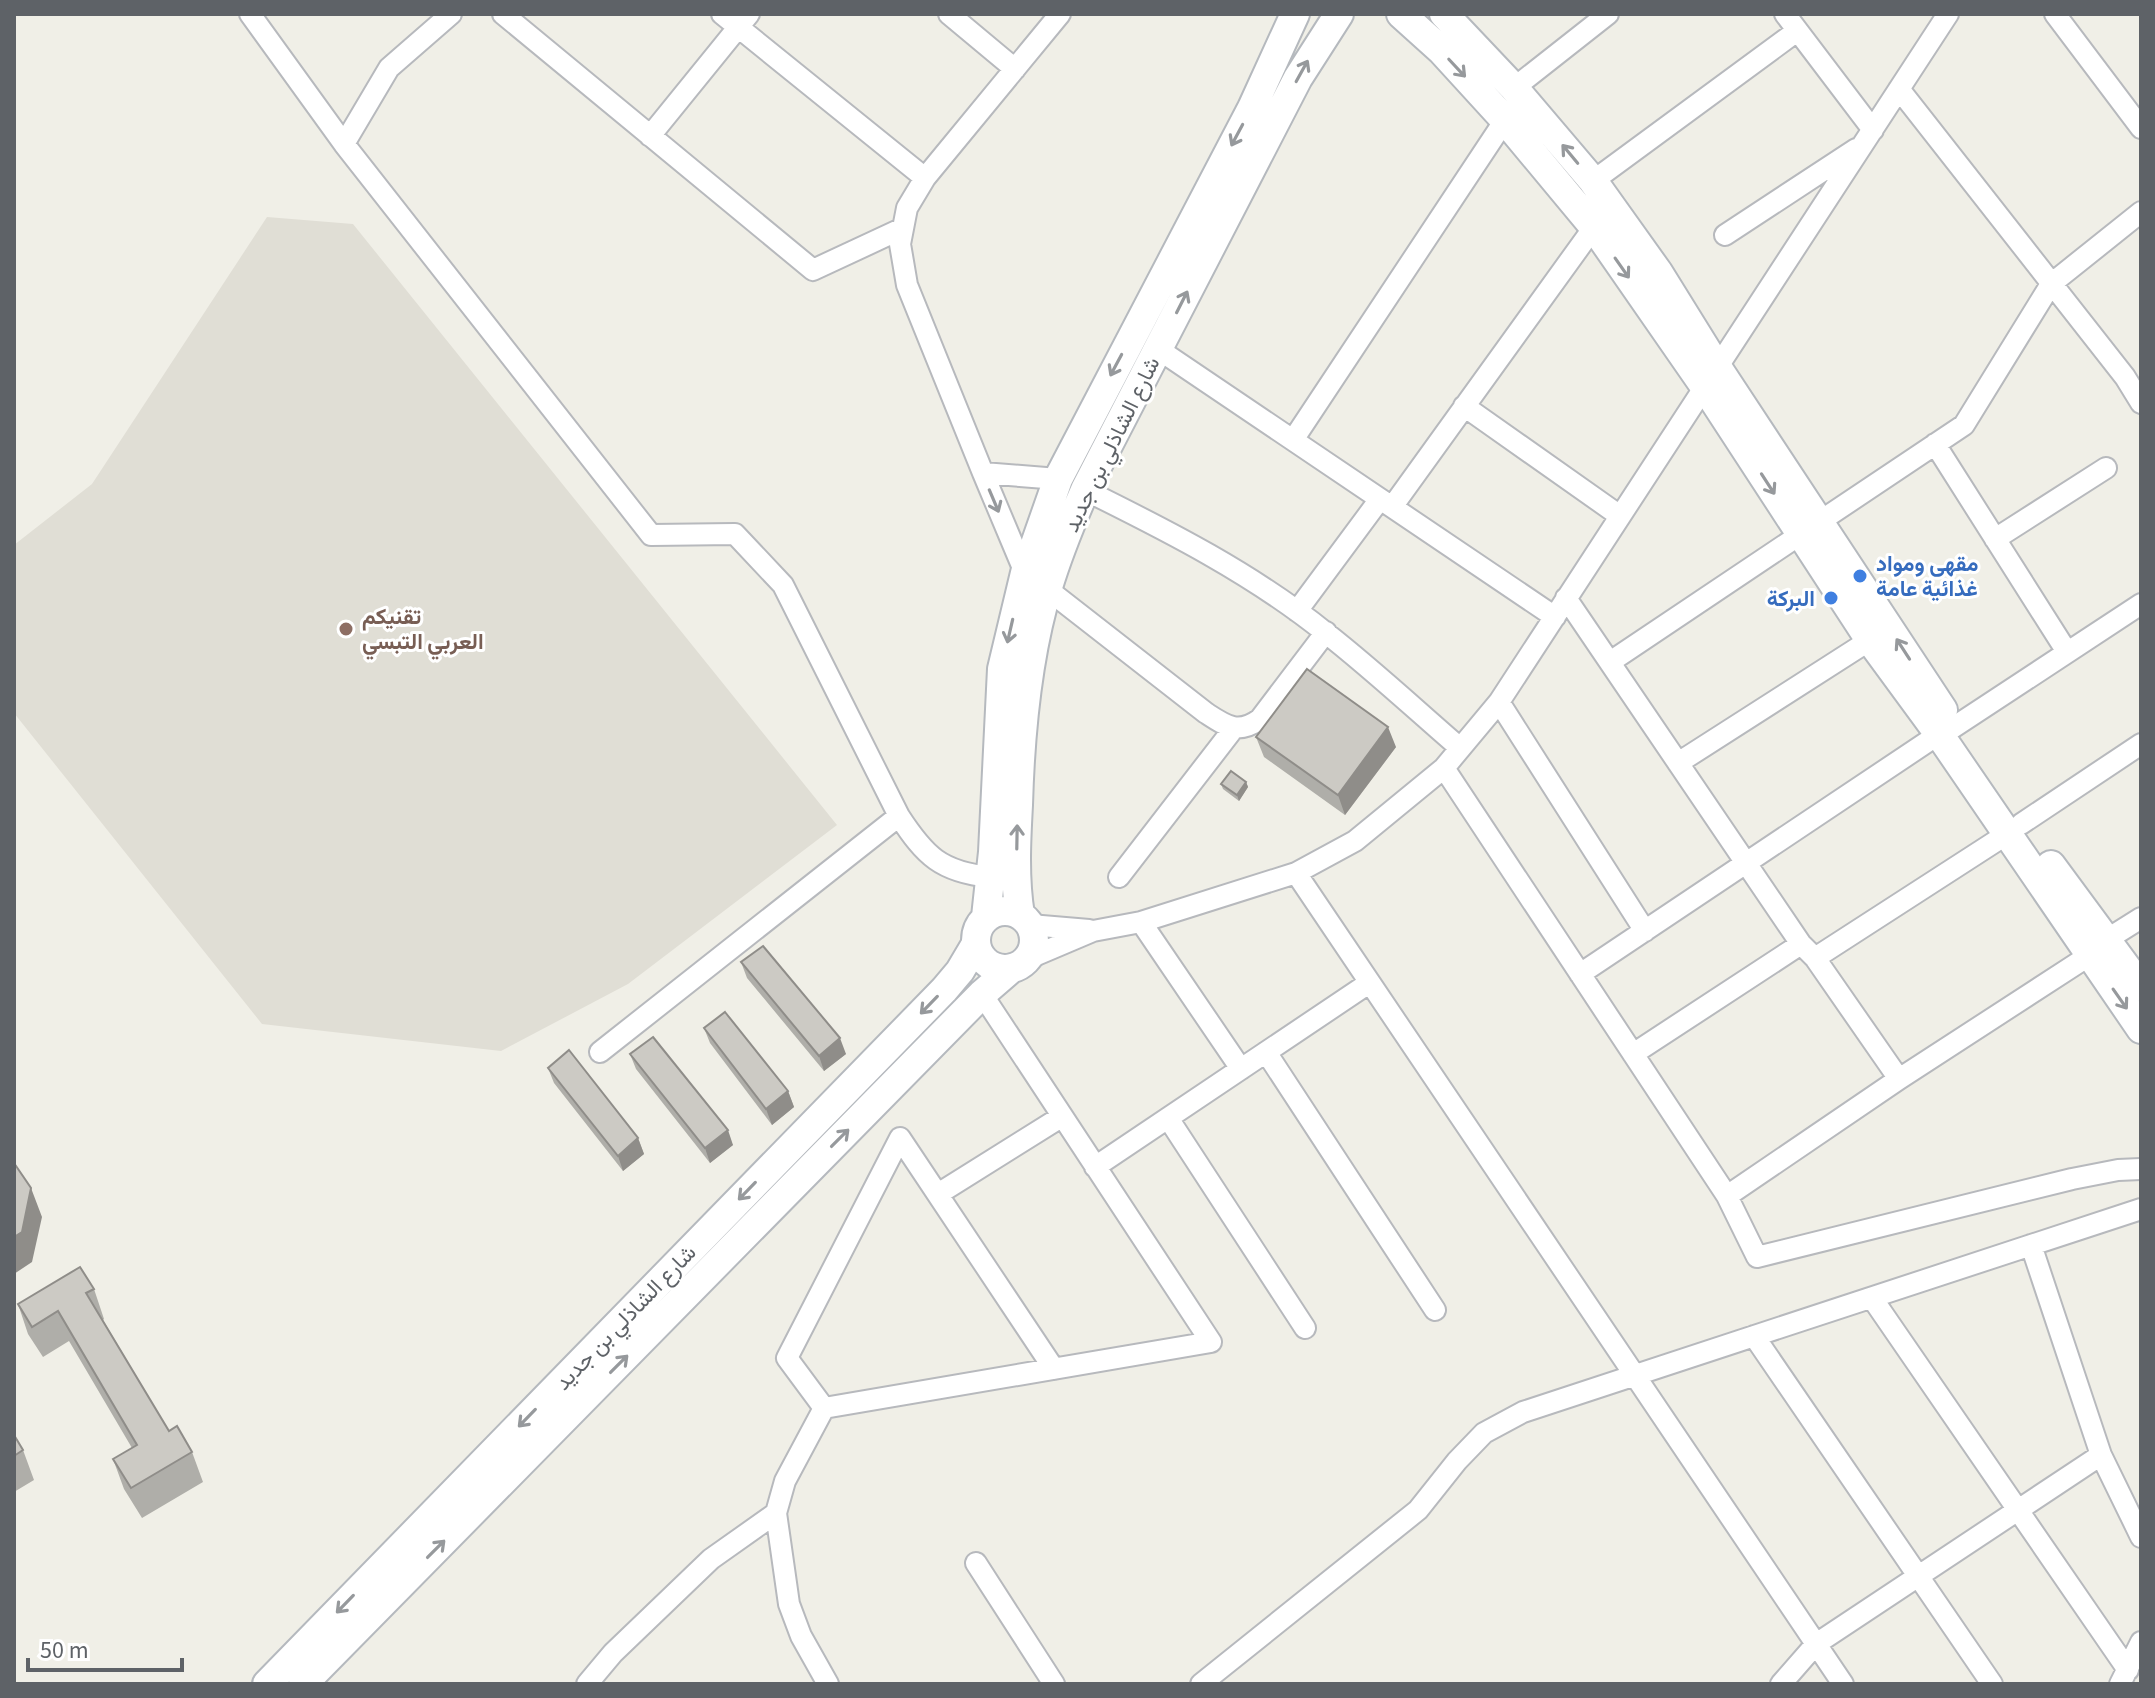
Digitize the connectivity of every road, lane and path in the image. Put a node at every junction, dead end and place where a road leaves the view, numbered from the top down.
1 (250, 14) edge
2 (451, 14) edge
3 (503, 14) edge
4 (722, 14) edge
5 (949, 14) edge
6 (1060, 14) edge
7 (1295, 14) edge
8 (1339, 14) edge
9 (1401, 14) edge
10 (1444, 14) edge
11 (1608, 14) edge
12 (1785, 14) edge
13 (2055, 14) edge
14 (1943, 17) edge
15 (744, 21) edge
16 (1797, 31) junction
17 (1015, 69) junction
18 (1514, 88) junction
19 (1899, 89) junction
20 (1505, 120) junction
21 (2141, 128) edge
22 (650, 136) junction
23 (1867, 138) junction
24 (344, 144) junction
25 (925, 178) junction
26 (1593, 181) junction
27 (2141, 212) edge
28 (1594, 227) junction
29 (903, 228) junction
30 (1725, 235) dead end
31 (2051, 284) junction
32 (1158, 349) junction
33 (2133, 371) edge
34 (1711, 377) junction
35 (2141, 403) edge
36 (1464, 406) junction
37 (1293, 440) junction
38 (1935, 444) junction
39 (2106, 468) dead end
40 (983, 473) junction
41 (1058, 479) junction
42 (1085, 490) junction
43 (1386, 503) junction
44 (1620, 516) junction
45 (1810, 528) junction
46 (1995, 539) junction
47 (1036, 581) junction
48 (1566, 598) junction
49 (2141, 604) edge
50 (1297, 611) junction
51 (1555, 617) junction
52 (1326, 632) junction
53 (1870, 640) junction
54 (2067, 652) junction
55 (1610, 662) junction
56 (1499, 702) junction
57 (1234, 728) junction
58 (1947, 730) junction
59 (2141, 744) edge
60 (1460, 748) junction
61 (1678, 763) junction
62 (1444, 768) junction
63 (899, 816) junction
64 (2014, 829) junction
65 (1746, 864) junction
66 (1296, 873) junction
67 (990, 877) junction
68 (1119, 877) dead end
69 (2141, 918) edge
70 (1025, 920) junction
71 (1141, 922) junction
72 (981, 931) junction
73 (1093, 931) junction
74 (1645, 931) junction
75 (2098, 948) junction
76 (1808, 951) junction
77 (1020, 963) junction
78 (1580, 974) junction
79 (1369, 983) junction
80 (2141, 987) edge
81 (982, 994) junction
82 (2141, 1029) edge
83 (600, 1052) dead end
84 (1266, 1052) junction
85 (1633, 1054) junction
86 (1241, 1069) junction
87 (1899, 1079) junction
88 (1061, 1117) junction
89 (1168, 1118) junction
90 (1095, 1167) junction
91 (2141, 1169) edge
92 (938, 1194) junction
93 (1727, 1196) junction
94 (2141, 1209) edge
95 (2031, 1245) junction
96 (1872, 1298) junction
97 (1435, 1310) dead end
98 (1305, 1328) dead end
99 (1754, 1336) junction
100 (1054, 1369) junction
101 (1633, 1376) junction
102 (824, 1408) junction
103 (2101, 1455) junction
104 (2018, 1510) junction
105 (776, 1513) junction
106 (2141, 1537) edge
107 (976, 1563) dead end
108 (1918, 1576) junction
109 (2141, 1642) edge
110 (1816, 1644) junction
111 (2124, 1677) edge
112 (267, 1684) edge
113 (303, 1684) edge
114 (587, 1684) edge
115 (828, 1684) edge
116 (1054, 1684) edge
117 (1201, 1684) edge
118 (1781, 1684) edge
119 (1843, 1684) edge
120 (1992, 1684) edge

1 - 24 street
2 - 24 street
3 - 22 street
4 - 15 street
5 - 17 street
6 - 17 street
7 -> 41 main road, شارع الشاذلي بن جديد
32 -> 8 main road, شارع الشاذلي بن جديد
9 -> 20 main road
10 - 18 main road
11 - 18 street
12 - 16 street
13 - 21 street
14 - 19 street
15 - 22 street
15 - 25 street
16 - 23 street
16 - 26 street
17 - 25 street
26 -> 18 main road
19 - 23 street
19 - 31 street
20 - 28 main road
20 - 37 street
22 - 29 street
23 - 30 street
23 - 34 street
24 - 63 street
25 - 29 street
26 - 34 main road
27 - 31 street
28 -> 34 main road
28 - 36 street
29 - 40 street
31 - 33 street
31 - 38 street
32 - 37 street
32 - 42 main road, شارع الشاذلي بن جديد
33 - 35 street
34 - 44 street
34 - 45 main road
36 - 43 street
36 - 44 street
37 - 43 street
38 - 45 street
38 - 46 street
39 - 46 street
40 - 41 street
40 -> 47 street
41 - 47 main road, شارع الشاذلي بن جديد
42 - 47 main road, شارع الشاذلي بن جديد
42 - 50 street
43 - 50 street
43 - 51 street
44 - 48 street
45 - 53 main road
45 - 55 street
58 -> 45 main road
46 - 54 street
47 - 57 street
47 -> 67 main road, شارع الشاذلي بن جديد
70 -> 47 main road, شارع الشاذلي بن جديد
48 - 51 street
48 - 55 street
49 - 54 street
50 - 52 street
51 - 56 street
52 - 57 street
52 - 60 street
53 - 58 main road
53 - 61 street
54 - 58 street
55 - 61 street
56 - 60 street
56 - 74 street
57 - 68 street
58 - 64 main road
58 - 65 street
59 - 64 street
60 - 62 street
61 - 65 street
62 - 66 street
62 - 78 street
63 - 67 street
63 - 83 street
64 - 75 main road
64 - 76 street
65 - 74 street
65 - 76 street
66 - 71 street
66 - 79 street
67 - 72 main road, شارع الشاذلي بن جديد
69 - 75 street
70 - 72 main road
70 - 73 street
70 - 77 main road
71 - 73 street
71 - 86 street
72 - 77 main road
72 -> 112 main road, شارع الشاذلي بن جديد
73 - 77 street
74 - 78 street
75 - 80 main road
75 -> 82 main road
75 - 87 street
76 - 85 street
76 - 87 street
77 - 81 main road, شارع الشاذلي بن جديد
78 - 85 street
79 - 84 street
79 - 101 street
81 - 88 street
113 -> 81 main road, شارع الشاذلي بن جديد
84 - 86 street
84 - 97 street
85 - 93 street
86 - 89 street
87 - 93 street
88 - 90 street
88 - 92 street
89 - 90 street
89 - 98 street
90 - 100 street
91 - 93 street
92 - 100 street
92 - 102 street
94 - 95 street
95 - 96 street
95 - 103 street
96 - 99 street
96 - 104 street
99 - 101 street
99 - 108 street
100 - 102 street
101 - 110 street
101 - 117 street
102 - 105 street
103 - 104 street
103 - 106 street
104 - 108 street
104 - 111 street
105 - 114 street
105 - 115 street
107 - 116 street
108 - 110 street
108 - 120 street
109 - 111 street
110 - 118 street
110 - 119 street

